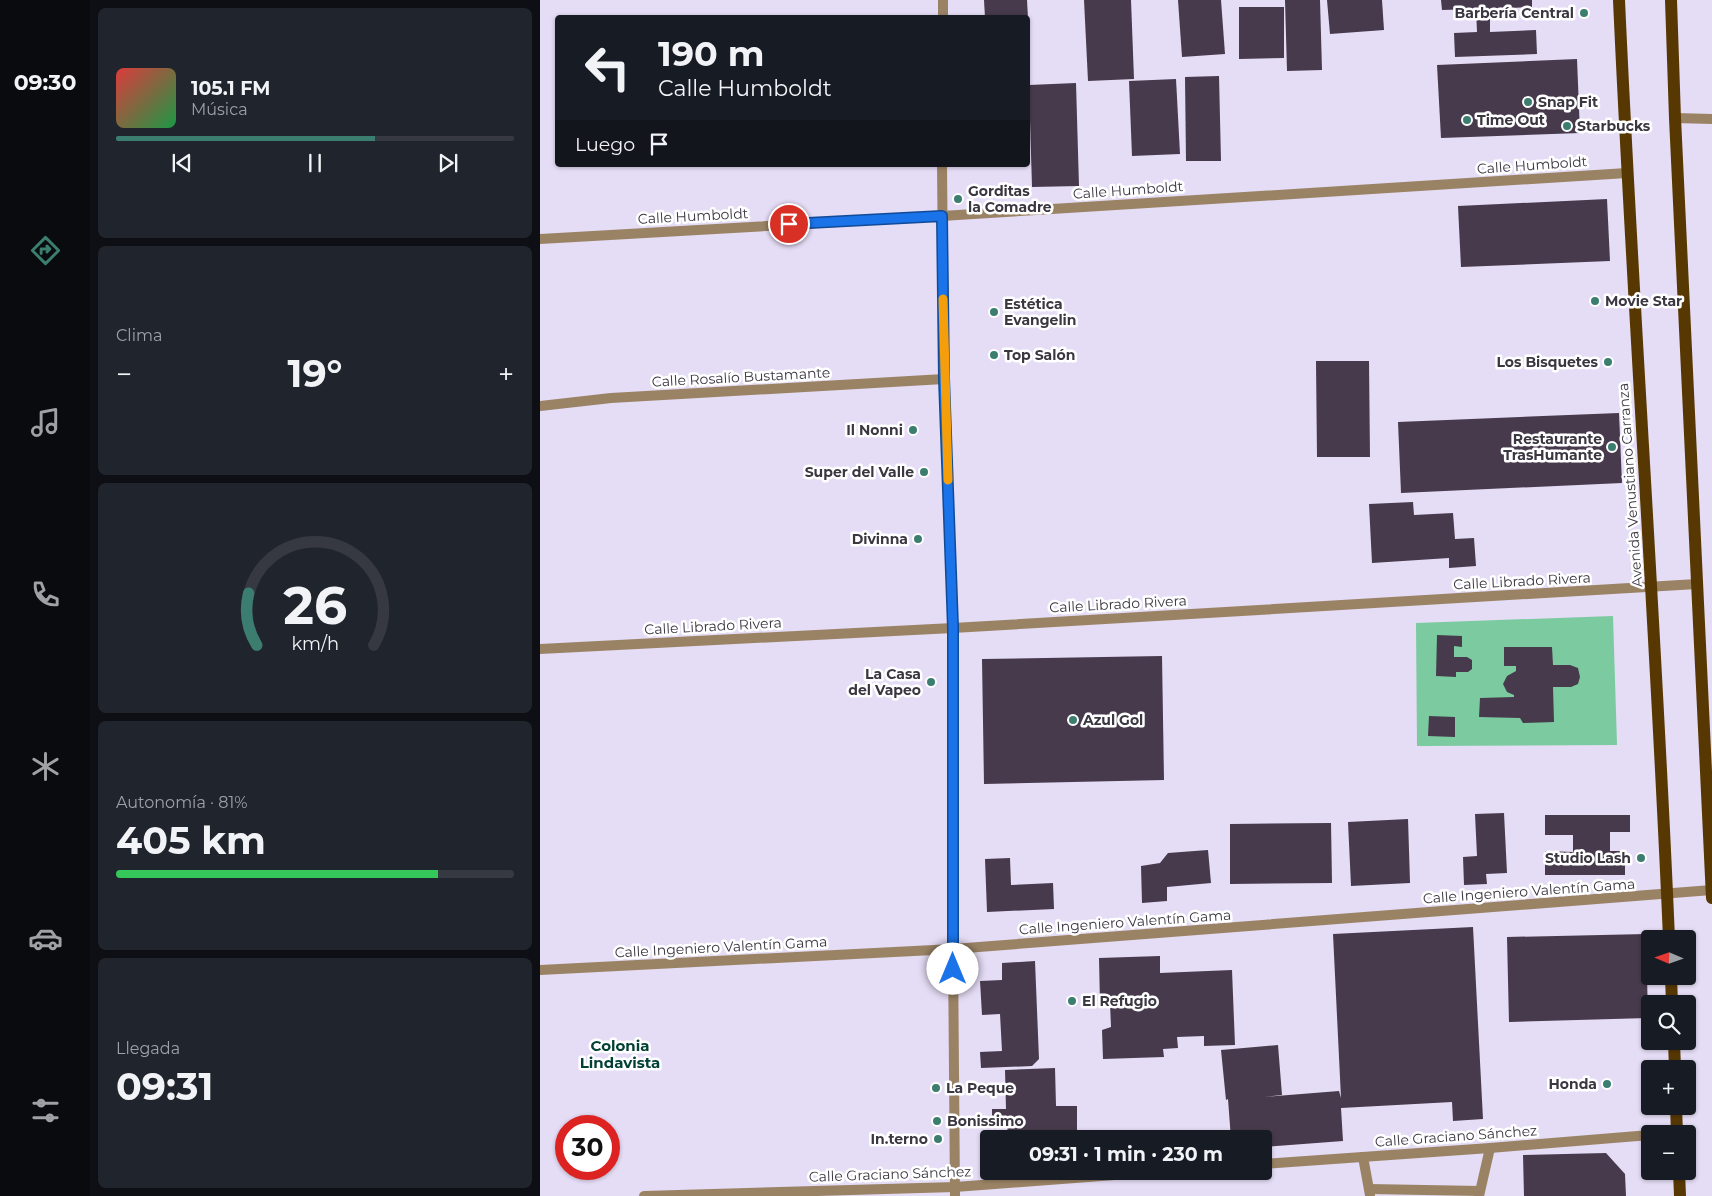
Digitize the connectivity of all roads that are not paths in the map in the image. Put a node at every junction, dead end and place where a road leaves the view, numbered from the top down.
1 (943, 0) edge
2 (1619, 0) edge
3 (1671, 0) edge
4 (943, 15) edge
5 (1675, 118) junction
6 (1712, 119) edge
7 (942, 167) edge
8 (1627, 173) junction
9 (942, 216) junction
10 (540, 239) edge
11 (944, 378) junction
12 (540, 406) edge
13 (1697, 584) junction
14 (1651, 588) junction
15 (953, 628) junction
16 (540, 649) edge
17 (1712, 890) edge
18 (1667, 894) junction
19 (1712, 898) edge
20 (1669, 930) edge
21 (952, 949) junction
22 (540, 970) edge
23 (1641, 1135) edge
24 (1490, 1148) junction
25 (1363, 1157) junction
26 (1272, 1163) edge
27 (1072, 1180) edge
28 (1679, 1180) edge
29 (955, 1191) edge
30 (1370, 1193) edge
31 (1480, 1194) edge
32 (644, 1196) edge
33 (1680, 1196) edge

1 - 4 street
2 - 8 main road, Avenida Venustiano Carranza
3 - 5 main road
5 - 6 street
5 - 13 main road
7 - 9 street
8 - 9 street, Calle Humboldt
8 - 14 main road, Avenida Venustiano Carranza
9 - 10 street, Calle Humboldt
9 - 11 street
11 - 12 street, Calle Rosalío Bustamante
11 - 15 street
13 - 14 street, Calle Librado Rivera
13 - 17 main road
14 - 15 street, Calle Librado Rivera
14 - 18 main road, Avenida Venustiano Carranza
15 - 16 street, Calle Librado Rivera
15 - 21 street
17 - 18 street, Calle Ingeniero Valentín Gama
17 - 19 main road
18 - 20 main road, Avenida Venustiano Carranza
18 - 21 street, Calle Ingeniero Valentín Gama
21 - 22 street, Calle Ingeniero Valentín Gama
21 - 29 street
23 - 24 street, Calle Graciano Sánchez
24 - 25 street, Calle Graciano Sánchez
24 - 31 street
25 - 26 street, Calle Graciano Sánchez
25 - 30 street
27 - 29 street, Calle Graciano Sánchez
28 - 33 main road
29 - 32 street, Calle Graciano Sánchez
30 - 31 street

